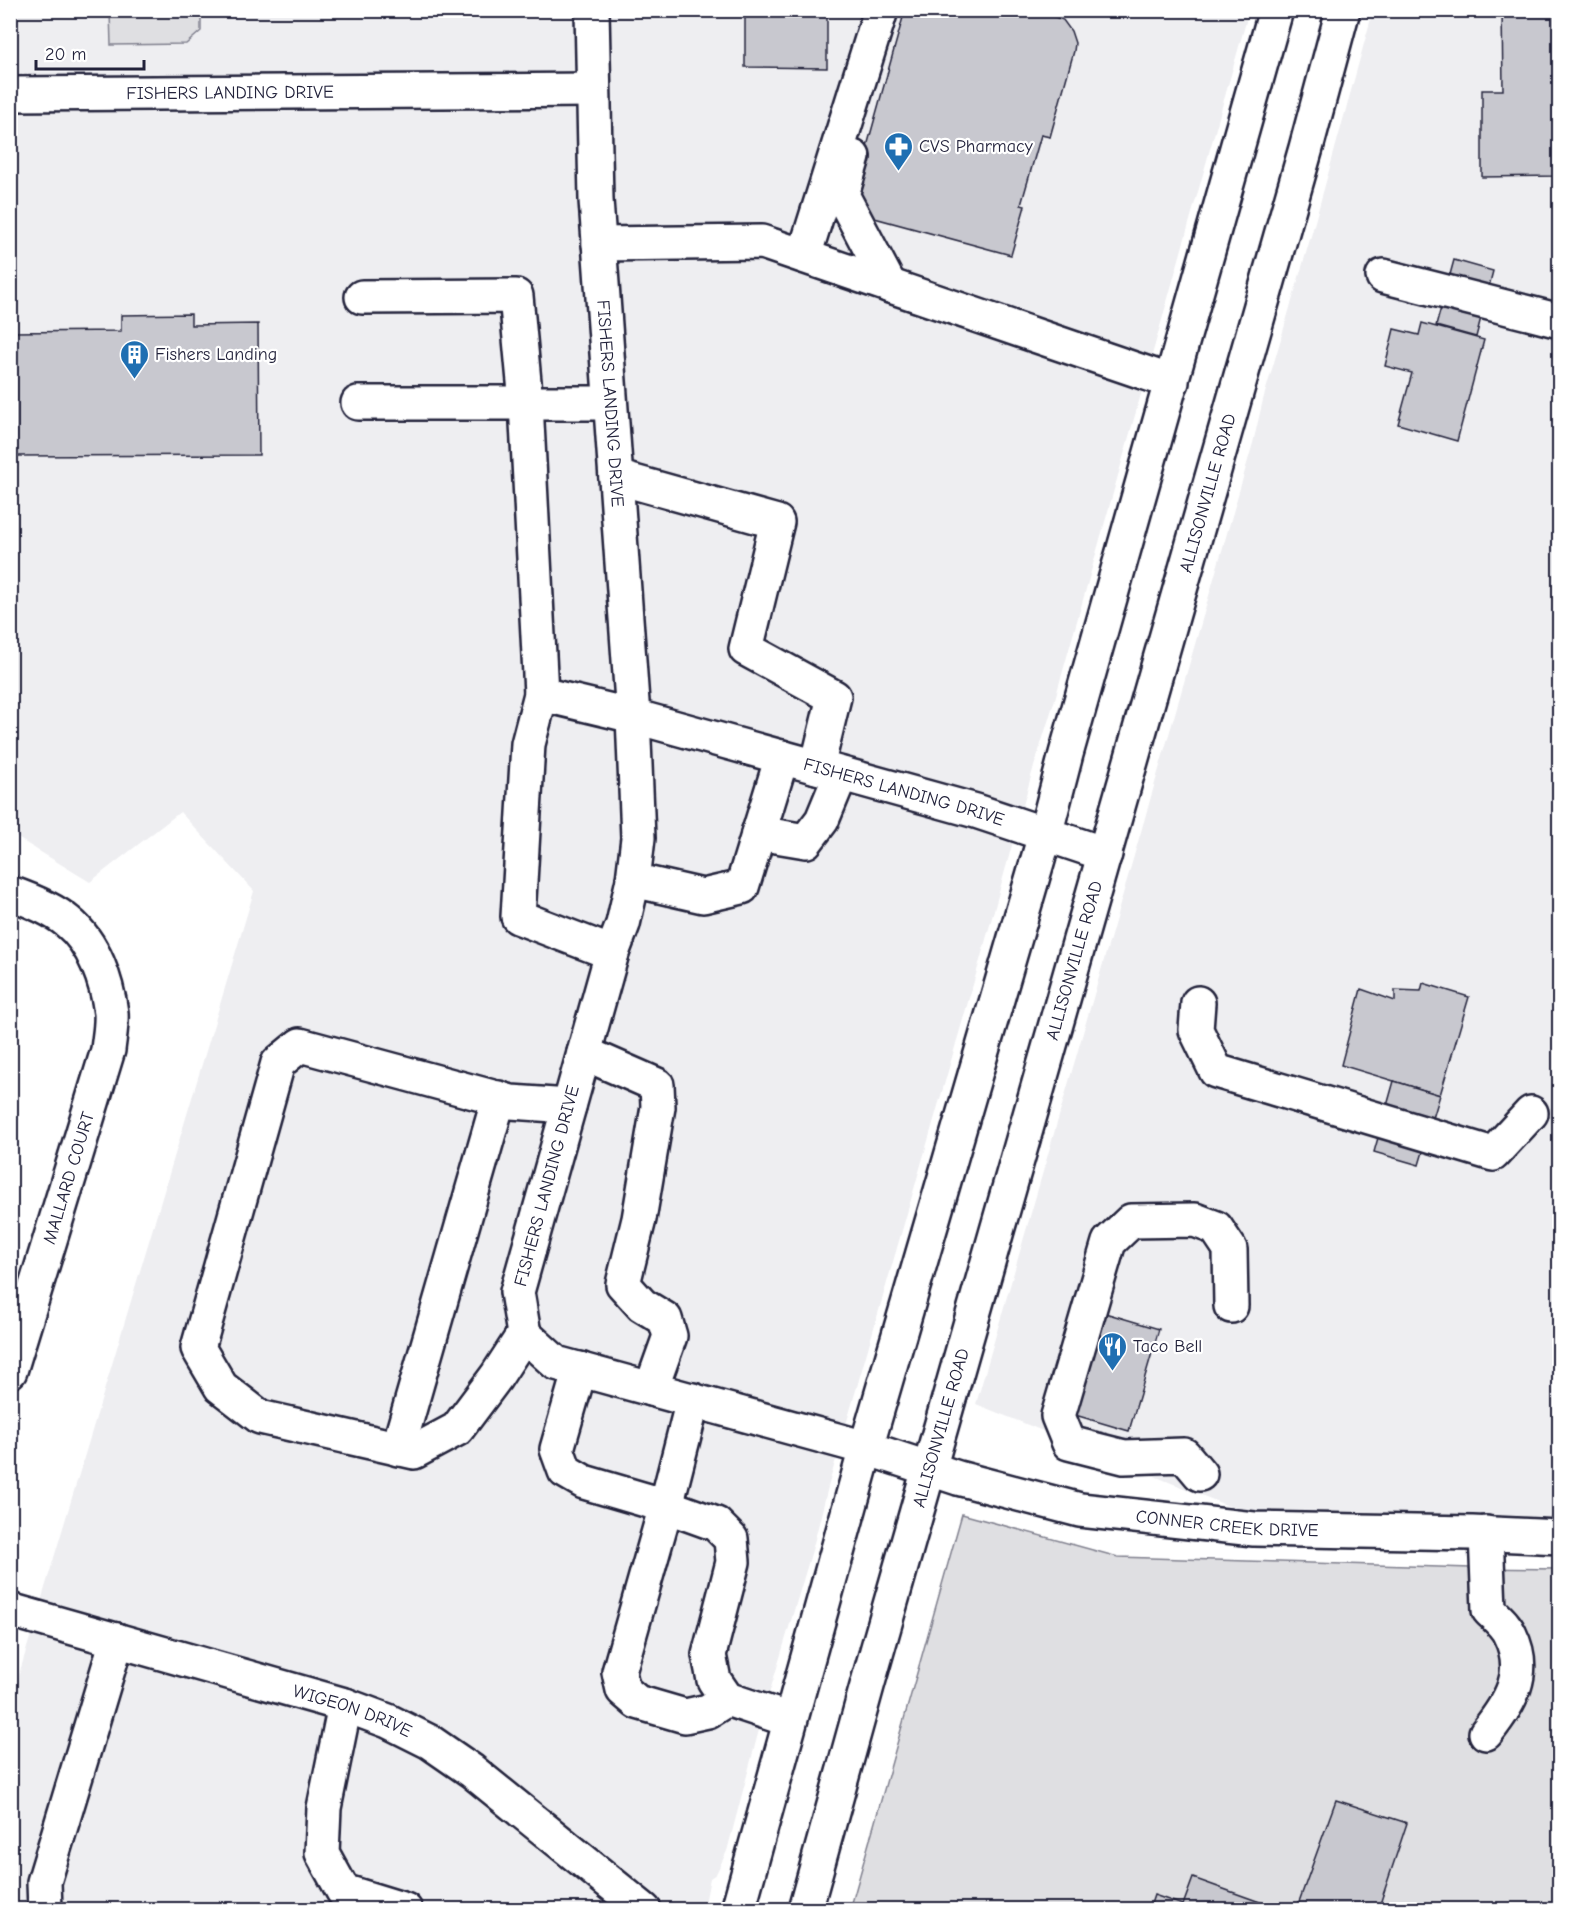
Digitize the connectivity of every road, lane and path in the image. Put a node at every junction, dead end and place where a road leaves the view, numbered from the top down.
1 (592, 10) edge
2 (881, 10) edge
3 (1276, 10) edge
4 (1343, 10) edge
5 (593, 90) junction
6 (10, 94) edge
7 (851, 106) junction
8 (599, 244) junction
9 (804, 256) junction
10 (1383, 276) dead end
11 (890, 286) junction
12 (362, 297) dead end
13 (1556, 320) dead end
14 (1172, 382) junction
15 (358, 403) dead end
16 (526, 403) junction
17 (610, 403) junction
18 (616, 477) junction
19 (541, 694) junction
20 (633, 716) junction
21 (782, 757) junction
22 (829, 771) junction
23 (758, 833) junction
24 (1045, 835) junction
25 (1105, 854) junction
26 (633, 880) junction
27 (10, 893) edge
28 (612, 953) junction
29 (1198, 1003) dead end
30 (584, 1053) junction
31 (499, 1098) junction
32 (569, 1106) junction
33 (1531, 1113) dead end
34 (1231, 1306) dead end
35 (524, 1334) junction
36 (580, 1369) junction
37 (10, 1371) edge
38 (651, 1389) junction
39 (693, 1400) junction
40 (866, 1448) junction
41 (398, 1449) junction
42 (916, 1463) junction
43 (1200, 1474) dead end
44 (666, 1506) junction
45 (1486, 1533) junction
46 (1560, 1537) edge
47 (10, 1610) edge
48 (117, 1640) junction
49 (728, 1699) junction
50 (345, 1705) junction
51 (790, 1720) junction
52 (1486, 1733) dead end
53 (45, 1910) edge
54 (405, 1910) edge
55 (644, 1910) edge
56 (738, 1910) edge
57 (805, 1910) edge

1 - 5 street, FISHERS LANDING DRIVE
2 - 7 street
3 - 14 street
4 - 25 street, ALLISONVILLE ROAD
5 - 6 street, FISHERS LANDING DRIVE
5 - 8 street, FISHERS LANDING DRIVE
7 - 9 street
7 - 11 street
8 - 9 street
8 - 17 street, FISHERS LANDING DRIVE
9 - 11 street
10 - 13 street
11 - 14 street
12 - 16 street
14 - 24 street
15 - 16 street
16 - 17 street
16 - 19 street
17 - 18 street, FISHERS LANDING DRIVE
18 - 20 street, FISHERS LANDING DRIVE
18 - 22 street
19 - 20 street
19 - 28 street
20 - 21 street, FISHERS LANDING DRIVE
20 - 26 street, FISHERS LANDING DRIVE
21 - 22 street, FISHERS LANDING DRIVE
21 - 23 street
22 - 23 street
22 - 24 street, FISHERS LANDING DRIVE
23 - 26 street
24 - 25 street, FISHERS LANDING DRIVE
24 - 40 street
25 - 42 street, ALLISONVILLE ROAD
26 - 28 street, FISHERS LANDING DRIVE
27 - 37 street, MALLARD COURT
28 - 30 street, FISHERS LANDING DRIVE
29 - 33 street
30 - 32 street, FISHERS LANDING DRIVE
30 - 38 street
31 - 32 street
31 - 41 street
31 - 41 street
32 - 35 street, FISHERS LANDING DRIVE
34 - 43 street
35 - 36 street
35 - 41 street
36 - 38 street
36 - 44 street
38 - 39 street
39 - 40 street
39 - 44 street
40 - 42 street
40 - 51 street
42 - 45 street, CONNER CREEK DRIVE
42 - 57 street, ALLISONVILLE ROAD
44 - 49 street
44 - 49 street
45 - 46 street, CONNER CREEK DRIVE
45 - 52 street
47 - 48 street, WIGEON DRIVE
48 - 50 street, WIGEON DRIVE
48 - 53 street
49 - 51 street
50 - 54 street
50 - 55 street, WIGEON DRIVE
51 - 56 street

